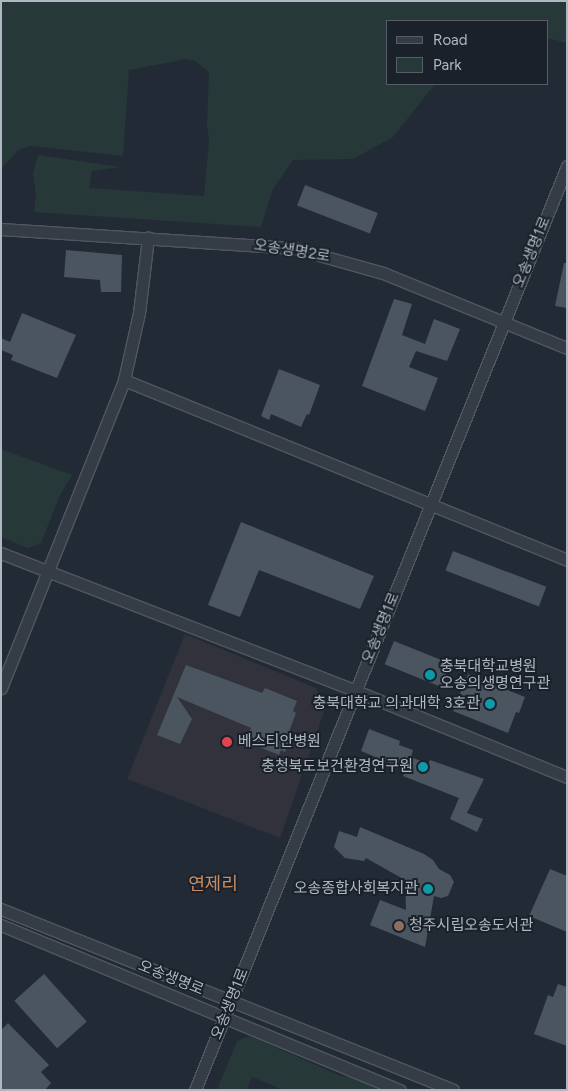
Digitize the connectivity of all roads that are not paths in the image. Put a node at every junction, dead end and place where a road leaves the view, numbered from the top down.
1 (567, 166) edge
2 (1, 229) edge
3 (148, 238) junction
4 (504, 321) junction
5 (567, 348) edge
6 (124, 380) junction
7 (431, 506) junction
8 (1, 553) edge
9 (567, 560) edge
10 (49, 572) junction
11 (1, 688) edge
12 (356, 691) junction
13 (567, 777) edge
14 (1, 909) edge
15 (1, 925) edge
16 (230, 1002) junction
17 (224, 1018) junction
18 (195, 1090) edge
19 (400, 1090) edge
20 (453, 1090) edge

1 - 4 street, 오송생명1로
2 - 3 street, 오송생명2로
3 - 4 street, 오송생명2로
3 - 6 street
4 - 5 street, 오송생명2로
4 - 7 street, 오송생명1로
6 - 7 street
6 - 10 street
7 - 9 street
7 - 12 street, 오송생명1로
8 - 10 street
10 - 11 street
10 - 12 street
12 - 13 street
12 - 16 street, 오송생명1로
14 - 16 street, 오송생명로
15 - 17 street, 오송생명로
16 - 17 street, 오송생명1로
16 - 20 street, 오송생명로
17 - 18 street, 오송생명1로
17 - 19 street, 오송생명로

